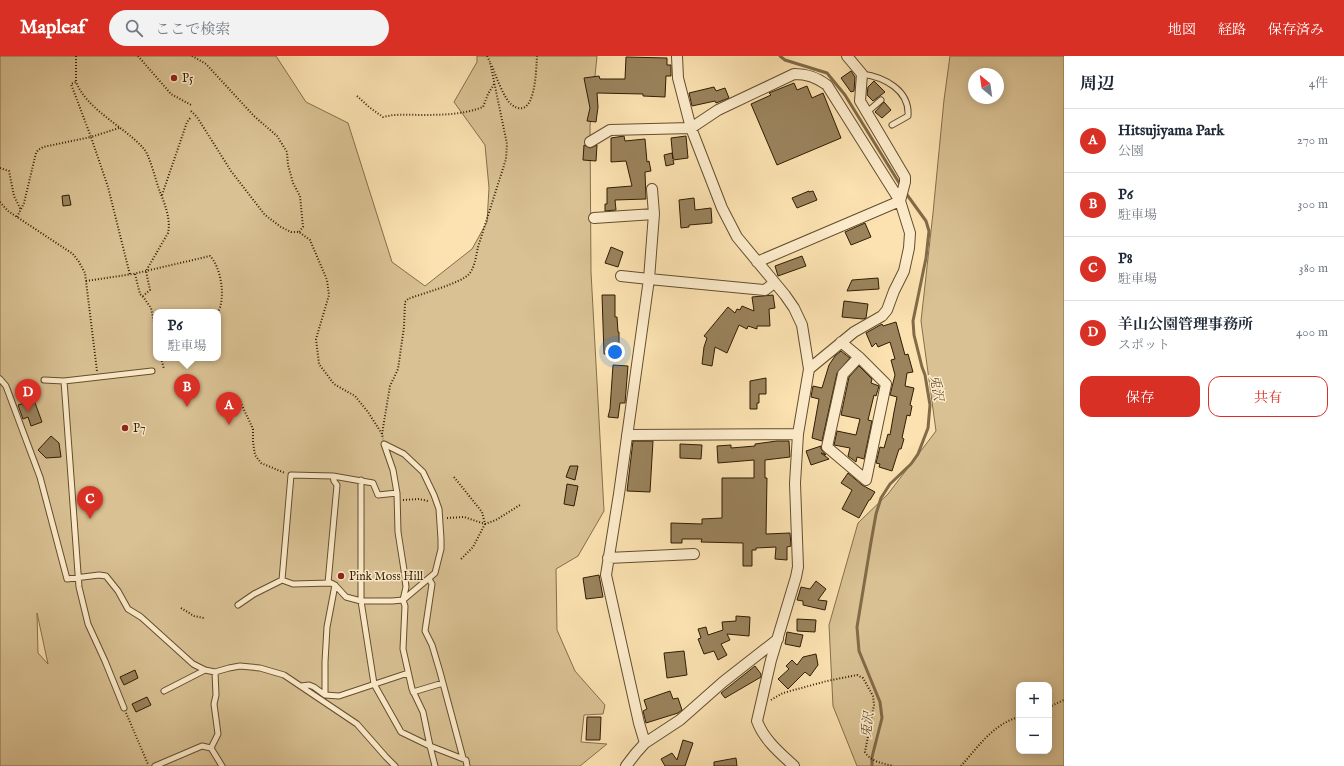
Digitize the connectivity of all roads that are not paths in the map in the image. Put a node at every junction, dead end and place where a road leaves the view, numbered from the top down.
1 (677, 56) edge
2 (847, 56) edge
3 (862, 74) junction
4 (881, 100) dead end
5 (866, 113) junction
6 (892, 125) dead end
7 (691, 128) junction
8 (590, 142) dead end
9 (652, 189) dead end
10 (900, 201) junction
11 (654, 214) junction
12 (594, 218) dead end
13 (757, 262) junction
14 (621, 276) dead end
15 (648, 279) junction
16 (774, 283) junction
17 (841, 342) junction
18 (859, 357) junction
19 (809, 369) junction
20 (152, 371) dead end
21 (0, 379) edge
22 (44, 380) dead end
23 (64, 381) junction
24 (798, 434) junction
25 (627, 435) junction
26 (333, 476) junction
27 (361, 480) junction
28 (397, 493) junction
29 (694, 554) dead end
30 (608, 558) junction
31 (78, 577) junction
32 (429, 579) junction
33 (282, 580) junction
34 (328, 583) junction
35 (335, 585) junction
36 (403, 600) junction
37 (361, 601) junction
38 (238, 605) dead end
39 (778, 639) junction
40 (205, 670) junction
41 (215, 672) junction
42 (408, 673) junction
43 (443, 683) junction
44 (374, 684) junction
45 (301, 686) junction
46 (164, 691) dead end
47 (413, 692) junction
48 (325, 695) junction
49 (124, 708) road end
50 (645, 743) junction
51 (430, 746) junction
52 (211, 748) junction
53 (462, 758) junction
54 (155, 766) edge
55 (222, 766) edge
56 (395, 766) edge
57 (435, 766) edge
58 (467, 766) edge
59 (626, 766) edge
60 (794, 766) edge

1 - 7 street
2 - 3 street
3 - 5 street
3 - 6 lane
4 - 5 lane
5 - 10 street
7 - 8 street
7 - 10 street
7 - 13 street
9 - 11 street
10 - 13 street
10 - 17 street
11 - 12 street
11 - 15 street
13 - 16 street
14 - 15 street
15 - 16 street
15 - 25 street
16 - 19 street
17 - 18 street
17 - 19 street
18 - 18 street
19 - 24 street
20 - 23 lane
21 - 31 lane
22 - 23 lane
23 - 31 lane
24 - 25 street
24 - 39 street
25 - 30 street
26 - 27 lane
26 - 33 lane
26 - 34 lane
27 - 28 lane
27 - 37 lane
28 - 32 lane
28 - 36 lane
29 - 30 street
30 - 50 street
31 - 40 lane
31 - 49 lane
32 - 36 lane
32 - 43 lane
33 - 34 lane
33 - 38 lane
34 - 35 lane
35 - 37 lane
35 - 48 lane
36 - 37 lane
36 - 42 lane
37 - 44 lane
39 - 50 street
39 - 60 street
40 - 41 lane
40 - 46 lane
41 - 45 lane
41 - 52 lane
42 - 44 lane
42 - 47 lane
43 - 47 lane
43 - 53 lane
44 - 48 lane
44 - 51 lane
45 - 48 lane
45 - 56 lane
47 - 51 lane
50 - 59 street
51 - 53 lane
51 - 57 lane
52 - 54 lane
52 - 55 lane
53 - 58 lane

